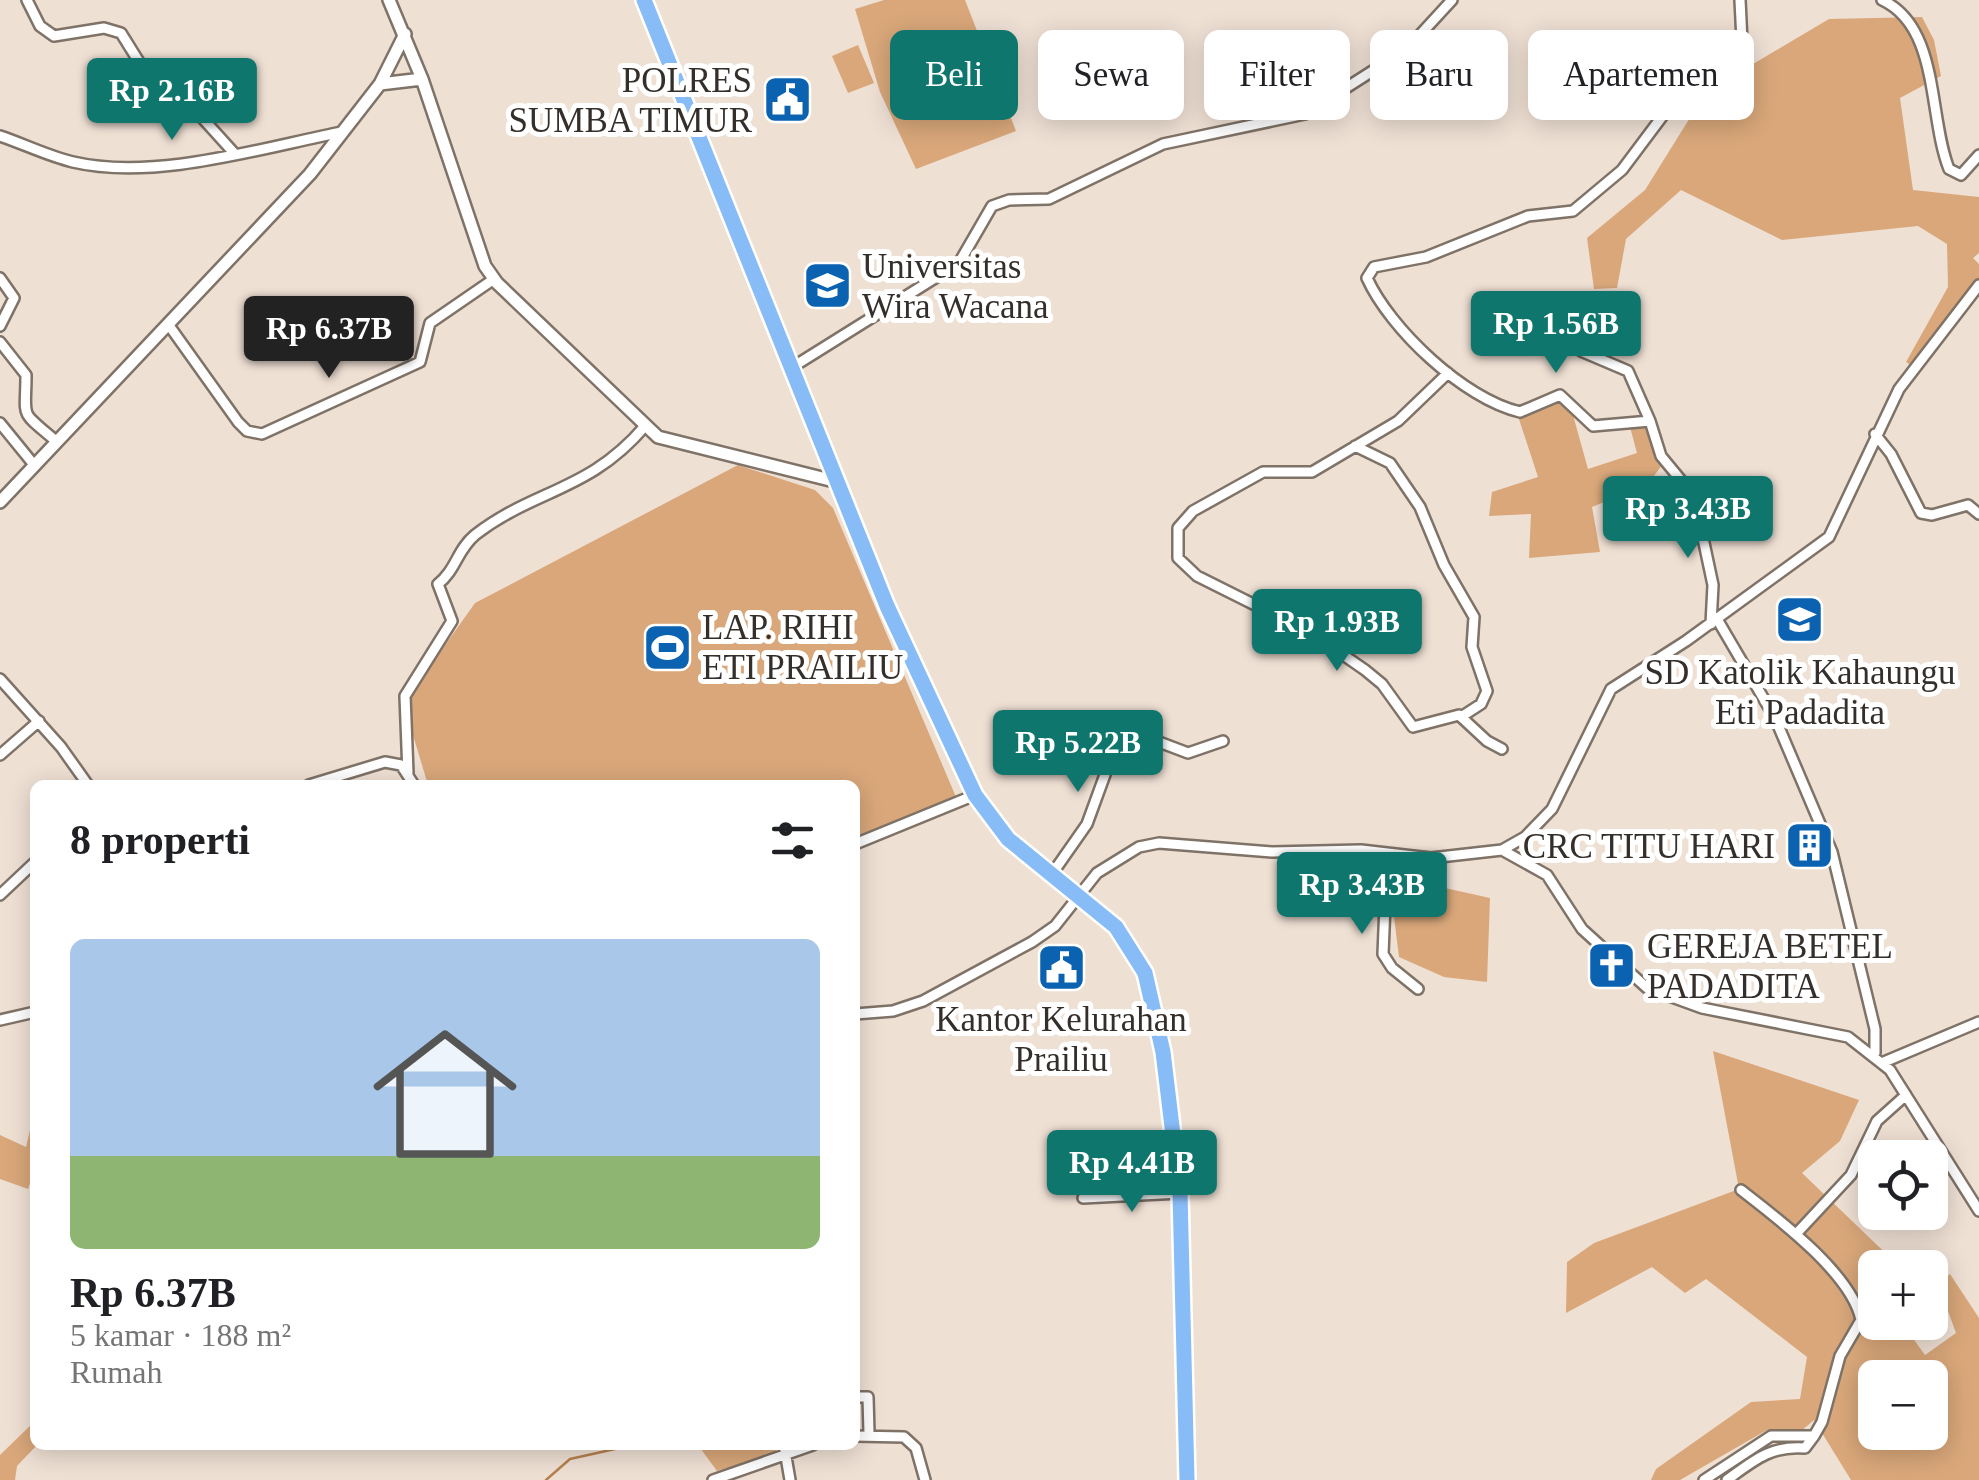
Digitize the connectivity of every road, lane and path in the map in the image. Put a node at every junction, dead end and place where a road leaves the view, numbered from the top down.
1 (27, 0) edge
2 (389, 0) edge
3 (644, 0) edge
4 (1452, 0) edge
5 (1740, 0) edge
6 (1882, 0) edge
7 (405, 34) junction
8 (422, 79) junction
9 (380, 84) junction
10 (345, 131) junction
11 (0, 136) edge
12 (234, 153) junction
13 (1979, 155) edge
14 (0, 278) edge
15 (494, 280) junction
16 (1979, 285) edge
17 (168, 324) junction
18 (0, 326) edge
19 (0, 342) edge
20 (1582, 350) dead end
21 (790, 368) junction
22 (1448, 373) junction
23 (1650, 421) junction
24 (0, 424) edge
25 (644, 426) junction
26 (1875, 434) junction
27 (56, 441) junction
28 (1355, 446) junction
29 (34, 466) junction
30 (838, 482) junction
31 (0, 502) edge
32 (1979, 514) edge
33 (1714, 622) junction
34 (0, 679) edge
35 (1462, 716) junction
36 (38, 721) junction
37 (1224, 741) dead end
38 (1502, 749) dead end
39 (0, 755) edge
40 (408, 772) junction
41 (84, 780) edge
42 (325, 780) edge
43 (412, 780) edge
44 (975, 794) junction
45 (860, 842) edge
46 (1502, 850) junction
47 (1387, 855) junction
48 (30, 867) edge
49 (1052, 874) junction
50 (0, 895) edge
51 (1079, 895) junction
52 (1418, 989) dead end
53 (30, 1013) edge
54 (860, 1014) edge
55 (0, 1020) edge
56 (1979, 1022) edge
57 (1875, 1054) junction
58 (1884, 1062) junction
59 (1906, 1095) junction
60 (1742, 1190) dead end
61 (1180, 1193) junction
62 (1082, 1198) dead end
63 (1979, 1212) edge
64 (1797, 1234) junction
65 (860, 1397) edge
66 (869, 1433) junction
67 (860, 1435) edge
68 (1814, 1436) junction
69 (782, 1450) edge
70 (784, 1450) edge
71 (713, 1480) edge
72 (790, 1480) edge
73 (925, 1480) edge
74 (1187, 1480) edge
75 (1704, 1480) edge
76 (1727, 1480) edge

1 - 12 street
2 - 7 street
3 - 21 highway
4 - 21 street
5 - 22 street
6 - 13 street
7 - 8 street
7 - 9 street
8 - 9 street
8 - 15 street
9 - 10 street
10 - 12 street
10 - 17 street
11 - 12 street
14 - 18 street
15 - 17 street
15 - 25 street
16 - 26 street
17 - 27 street
19 - 27 street
20 - 23 street
21 - 30 highway
22 - 23 street
22 - 28 street
23 - 33 street
24 - 29 street
25 - 30 street
25 - 40 street
26 - 32 street
26 - 33 street
27 - 29 street
28 - 35 street
28 - 35 street
29 - 31 street
30 - 44 highway
33 - 46 street
33 - 57 street
34 - 36 street
35 - 38 street
36 - 39 street
36 - 41 street
37 - 49 street
40 - 42 street
40 - 43 street
44 - 45 street
44 - 49 highway
46 - 47 street
46 - 57 street
47 - 51 street
47 - 52 street
48 - 50 street
49 - 51 highway
51 - 54 street
51 - 61 highway
53 - 55 street
56 - 58 street
57 - 58 street
58 - 59 street
59 - 63 street
59 - 64 street
60 - 64 street
61 - 62 street
61 - 74 highway
64 - 68 street
65 - 66 street
66 - 67 street
66 - 73 street
68 - 75 street
68 - 76 street
69 - 71 street
70 - 72 street

